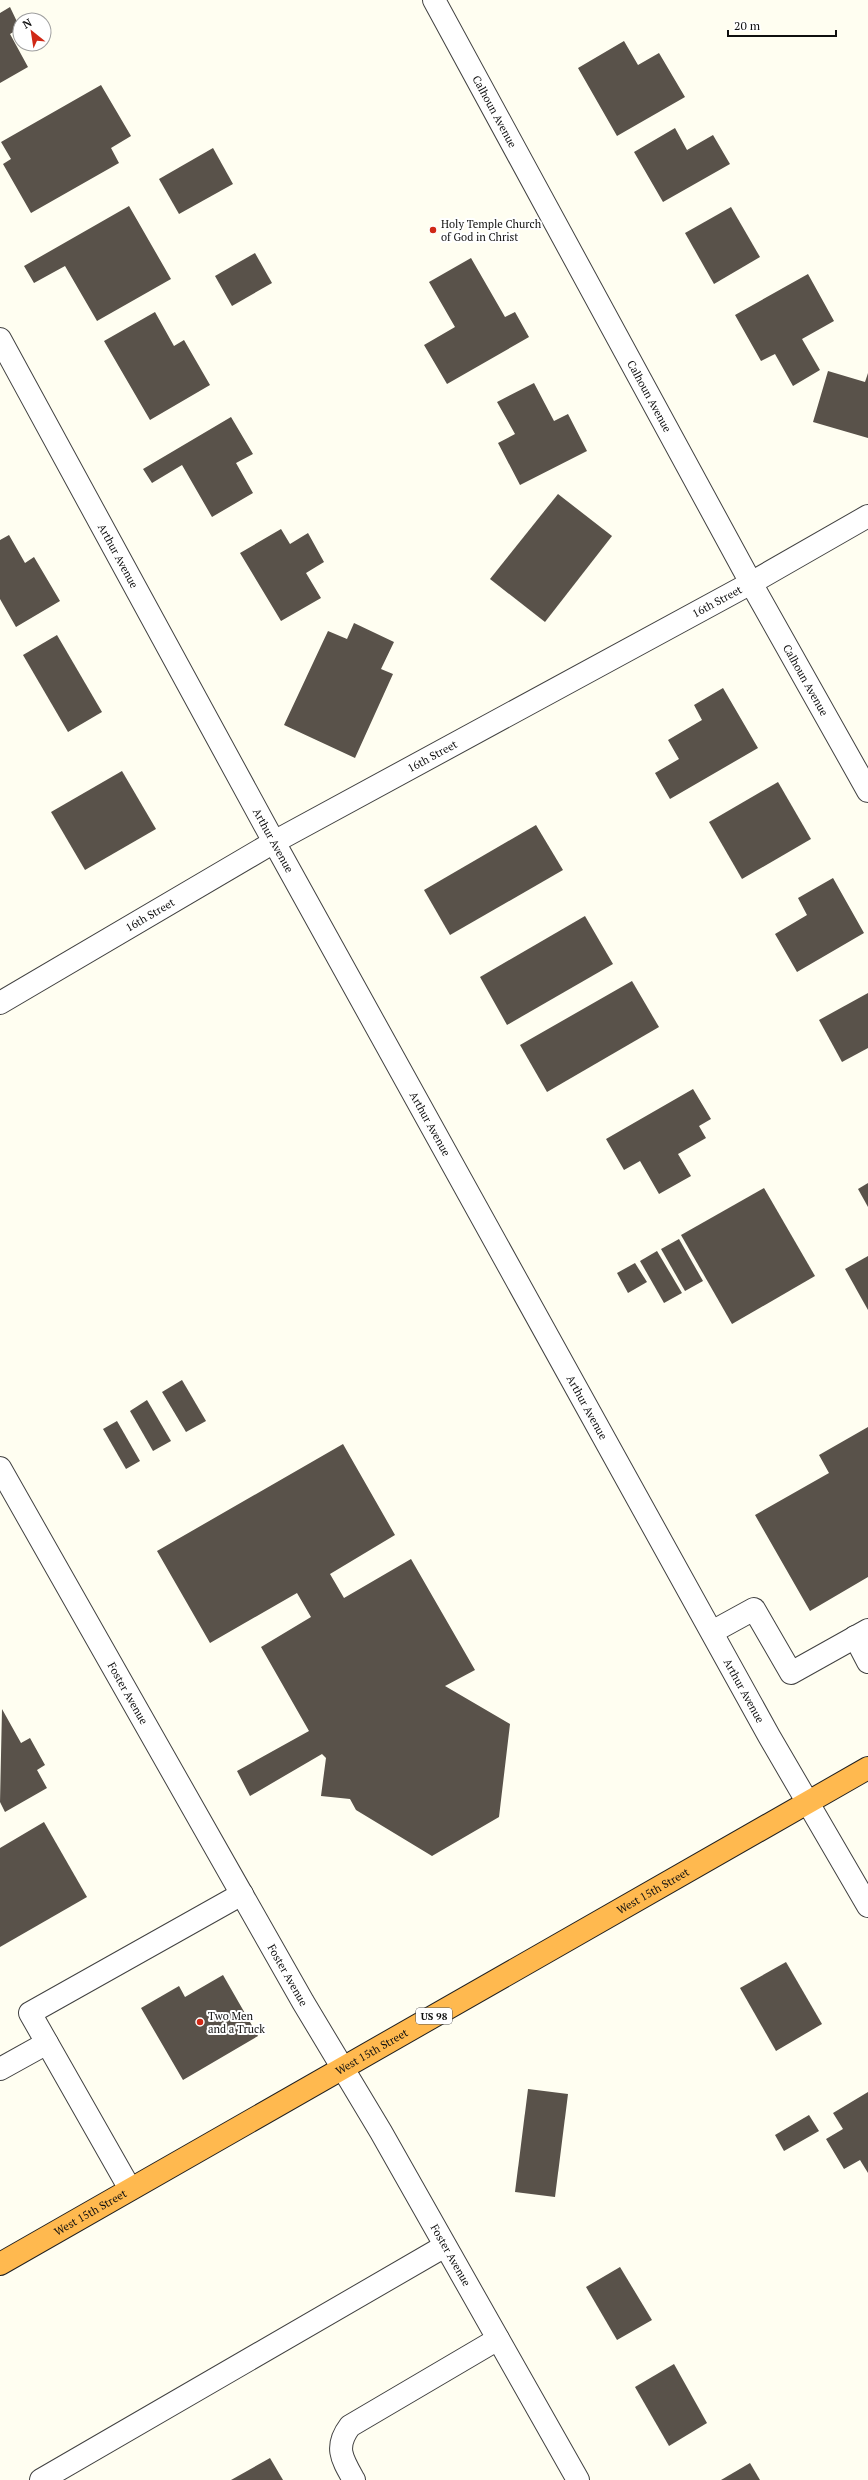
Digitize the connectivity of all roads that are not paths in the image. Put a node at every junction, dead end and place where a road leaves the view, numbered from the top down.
1 (434, 0) edge
2 (0, 339) edge
3 (868, 516) edge
4 (751, 583) junction
5 (868, 791) edge
6 (274, 842) junction
7 (0, 1003) edge
8 (0, 1468) edge
9 (712, 1632) junction
10 (861, 1634) edge
11 (868, 1662) edge
12 (868, 1768) edge
13 (809, 1802) junction
14 (242, 1894) junction
15 (868, 1906) edge
16 (46, 2043) junction
17 (343, 2068) junction
18 (0, 2069) edge
19 (130, 2190) junction
20 (445, 2246) junction
21 (0, 2264) edge
22 (498, 2338) junction
23 (41, 2480) edge
24 (354, 2480) edge
25 (578, 2480) edge

1 - 4 street, Calhoun Avenue
2 - 6 street, Arthur Avenue
3 - 4 street, 16th Street
4 - 5 street, Calhoun Avenue
4 - 6 street, 16th Street
6 - 7 street, 16th Street
6 - 9 street, Arthur Avenue
8 - 14 street, Foster Avenue
9 - 10 street
9 - 13 street, Arthur Avenue
10 - 11 street
12 - 13 highway, West 15th Street / US 98
13 - 15 street, Arthur Avenue
13 - 17 highway, West 15th Street / US 98
14 - 16 street
14 - 17 street, Foster Avenue
16 - 18 street
16 - 19 street
17 - 19 highway, West 15th Street / US 98
17 - 20 street, Foster Avenue
19 - 21 highway, West 15th Street / US 98
20 - 22 street, Foster Avenue
20 - 23 street
22 - 24 street
22 - 25 street, Foster Avenue

